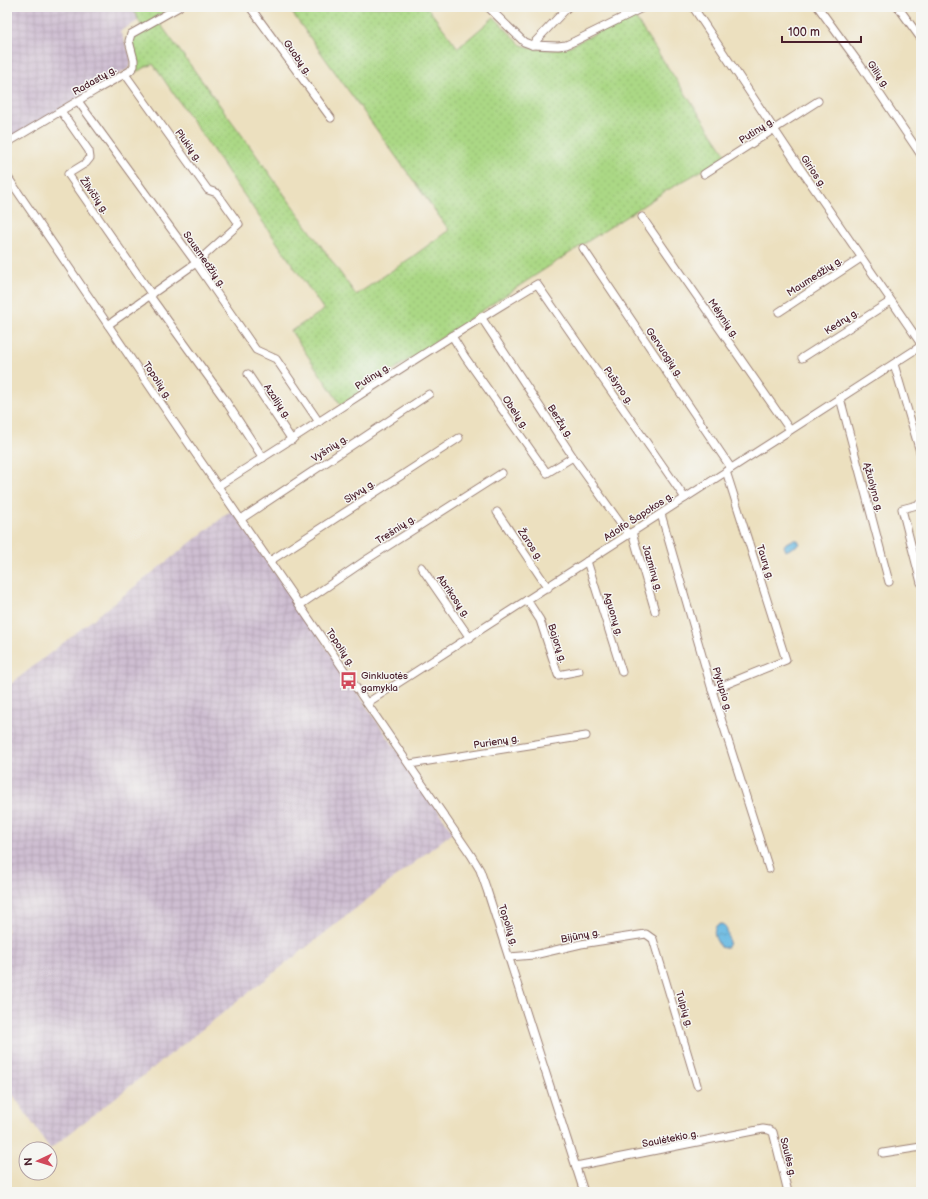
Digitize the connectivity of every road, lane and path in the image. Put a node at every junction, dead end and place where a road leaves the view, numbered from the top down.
1 (179, 7) edge
2 (250, 7) edge
3 (488, 7) edge
4 (568, 7) edge
5 (644, 7) edge
6 (693, 7) edge
7 (818, 7) edge
8 (898, 7) edge
9 (919, 36) dead end
10 (532, 45) junction
11 (125, 74) junction
12 (78, 100) junction
13 (818, 101) dead end
14 (62, 111) junction
15 (331, 118) dead end
16 (774, 130) junction
17 (7, 143) edge
18 (921, 155) edge
19 (704, 174) dead end
20 (7, 176) edge
21 (642, 217) dead end
22 (583, 248) dead end
23 (861, 258) junction
24 (196, 263) junction
25 (537, 284) joint
26 (151, 295) junction
27 (891, 301) junction
28 (778, 312) dead end
29 (481, 317) junction
30 (108, 325) junction
31 (452, 336) junction
32 (921, 345) edge
33 (802, 358) dead end
34 (894, 364) junction
35 (248, 374) dead end
36 (429, 394) dead end
37 (840, 398) junction
38 (319, 422) junction
39 (790, 430) junction
40 (459, 438) dead end
41 (292, 440) junction
42 (921, 455) edge
43 (573, 457) junction
44 (263, 458) junction
45 (728, 470) junction
46 (502, 473) dead end
47 (218, 486) junction
48 (685, 498) junction
49 (921, 504) edge
50 (497, 512) dead end
51 (661, 514) junction
52 (241, 519) junction
53 (630, 533) junction
54 (270, 561) junction
55 (587, 561) junction
56 (421, 567) dead end
57 (889, 582) dead end
58 (921, 583) edge
59 (548, 588) junction
60 (527, 600) junction
61 (300, 605) junction
62 (655, 611) dead end
63 (470, 638) junction
64 (579, 671) dead end
65 (622, 672) dead end
66 (712, 690) junction
67 (367, 703) junction
68 (586, 736) dead end
69 (410, 764) junction
70 (769, 869) dead end
71 (653, 939) joint
72 (509, 957) junction
73 (697, 1085) dead end
74 (769, 1130) joint
75 (921, 1147) edge
76 (882, 1152) dead end
77 (576, 1166) junction
78 (584, 1192) edge
79 (788, 1192) edge

1 - 11 street, Radastų g.
2 - 15 street, Guobų g.
3 - 10 street
4 - 10 street
5 - 10 street
6 - 16 street, Girios g.
7 - 18 street, Gilių g.
8 - 9 street
11 - 12 street, Radastų g.
11 - 24 street, Plukių g.
12 - 14 street, Radastų g.
12 - 24 street, Sausmedžių g.
13 - 16 street, Putinų g.
14 - 17 street, Radastų g.
14 - 26 street, Žilvičių g.
16 - 19 street, Putinų g.
16 - 23 street, Girios g.
20 - 30 street, Topolių g.
21 - 39 street, Mėlynių g.
22 - 45 street, Gervuogių g.
23 - 27 street, Girios g.
23 - 28 street, Maumedžių g.
24 - 26 street
24 - 38 street, Sausmedžių g.
25 - 29 street, Putinų g.
25 - 48 street, Pušyno g.
26 - 30 street
26 - 44 street, Žilvičių g.
27 - 32 street, Girios g.
27 - 33 street, Kedrų g.
29 - 31 street, Putinų g.
29 - 43 street, Beržų g.
30 - 47 street, Topolių g.
31 - 38 street, Putinų g.
31 - 43 street, Obelų g.
32 - 34 street, Adolfo Šapokos g.
34 - 37 street, Adolfo Šapokos g.
34 - 42 street
35 - 41 street, Azalijų g.
36 - 52 street, Vyšnių g.
37 - 39 street, Adolfo Šapokos g.
37 - 57 street, Ąžuolyno g.
38 - 41 street, Putinų g.
39 - 45 street, Adolfo Šapokos g.
40 - 54 street, Slyvų g.
41 - 44 street, Putinų g.
43 - 53 street, Beržų g.
44 - 47 street, Putinų g.
45 - 48 street, Adolfo Šapokos g.
45 - 66 street, Taurų g.
46 - 61 street, Trešnių g.
47 - 52 street, Topolių g.
48 - 51 street, Adolfo Šapokos g.
49 - 58 street
50 - 59 street, Žaros g.
51 - 53 street, Adolfo Šapokos g.
51 - 66 street, Plytupio g.
52 - 54 street, Topolių g.
53 - 55 street, Adolfo Šapokos g.
53 - 62 street, Jazminų g.
54 - 61 street, Topolių g.
55 - 59 street, Adolfo Šapokos g.
55 - 65 street, Aguonų g.
56 - 63 street, Abrikosų g.
59 - 60 street, Adolfo Šapokos g.
60 - 63 street, Adolfo Šapokos g.
60 - 64 street, Bajorų g.
61 - 67 street, Topolių g.
63 - 67 street, Adolfo Šapokos g.
66 - 70 street, Plytupio g.
67 - 69 street, Topolių g.
68 - 69 street, Purienų g.
69 - 72 street, Topolių g.
71 - 72 street, Bijūnų g.
71 - 73 street, Tulpių g.
72 - 77 street, Topolių g.
74 - 77 street, Saulėtekio g.
74 - 79 street, Saulės g.
75 - 76 street
77 - 78 street, Topolių g.

